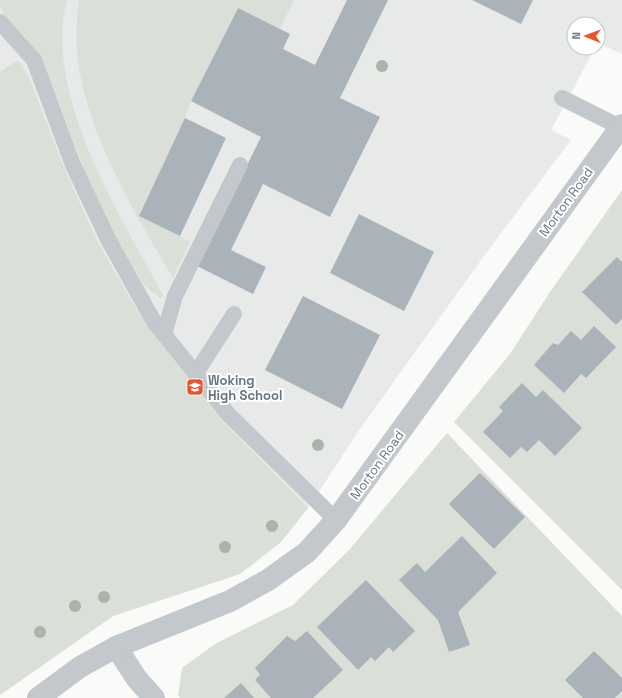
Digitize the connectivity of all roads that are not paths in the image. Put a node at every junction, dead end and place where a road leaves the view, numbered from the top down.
1 (0, 22) edge
2 (562, 98) dead end
3 (621, 126) edge
4 (240, 165) dead end
5 (234, 314) dead end
6 (164, 334) junction
7 (196, 374) junction
8 (336, 520) junction
9 (116, 647) junction
10 (38, 698) edge
11 (154, 698) edge

1 - 6 lane
2 - 3 lane
3 - 8 street, Morton Road
4 - 6 lane
5 - 7 lane
6 - 7 lane
7 - 8 lane
8 - 9 street, Morton Road
9 - 10 street, Morton Road
9 - 11 street

